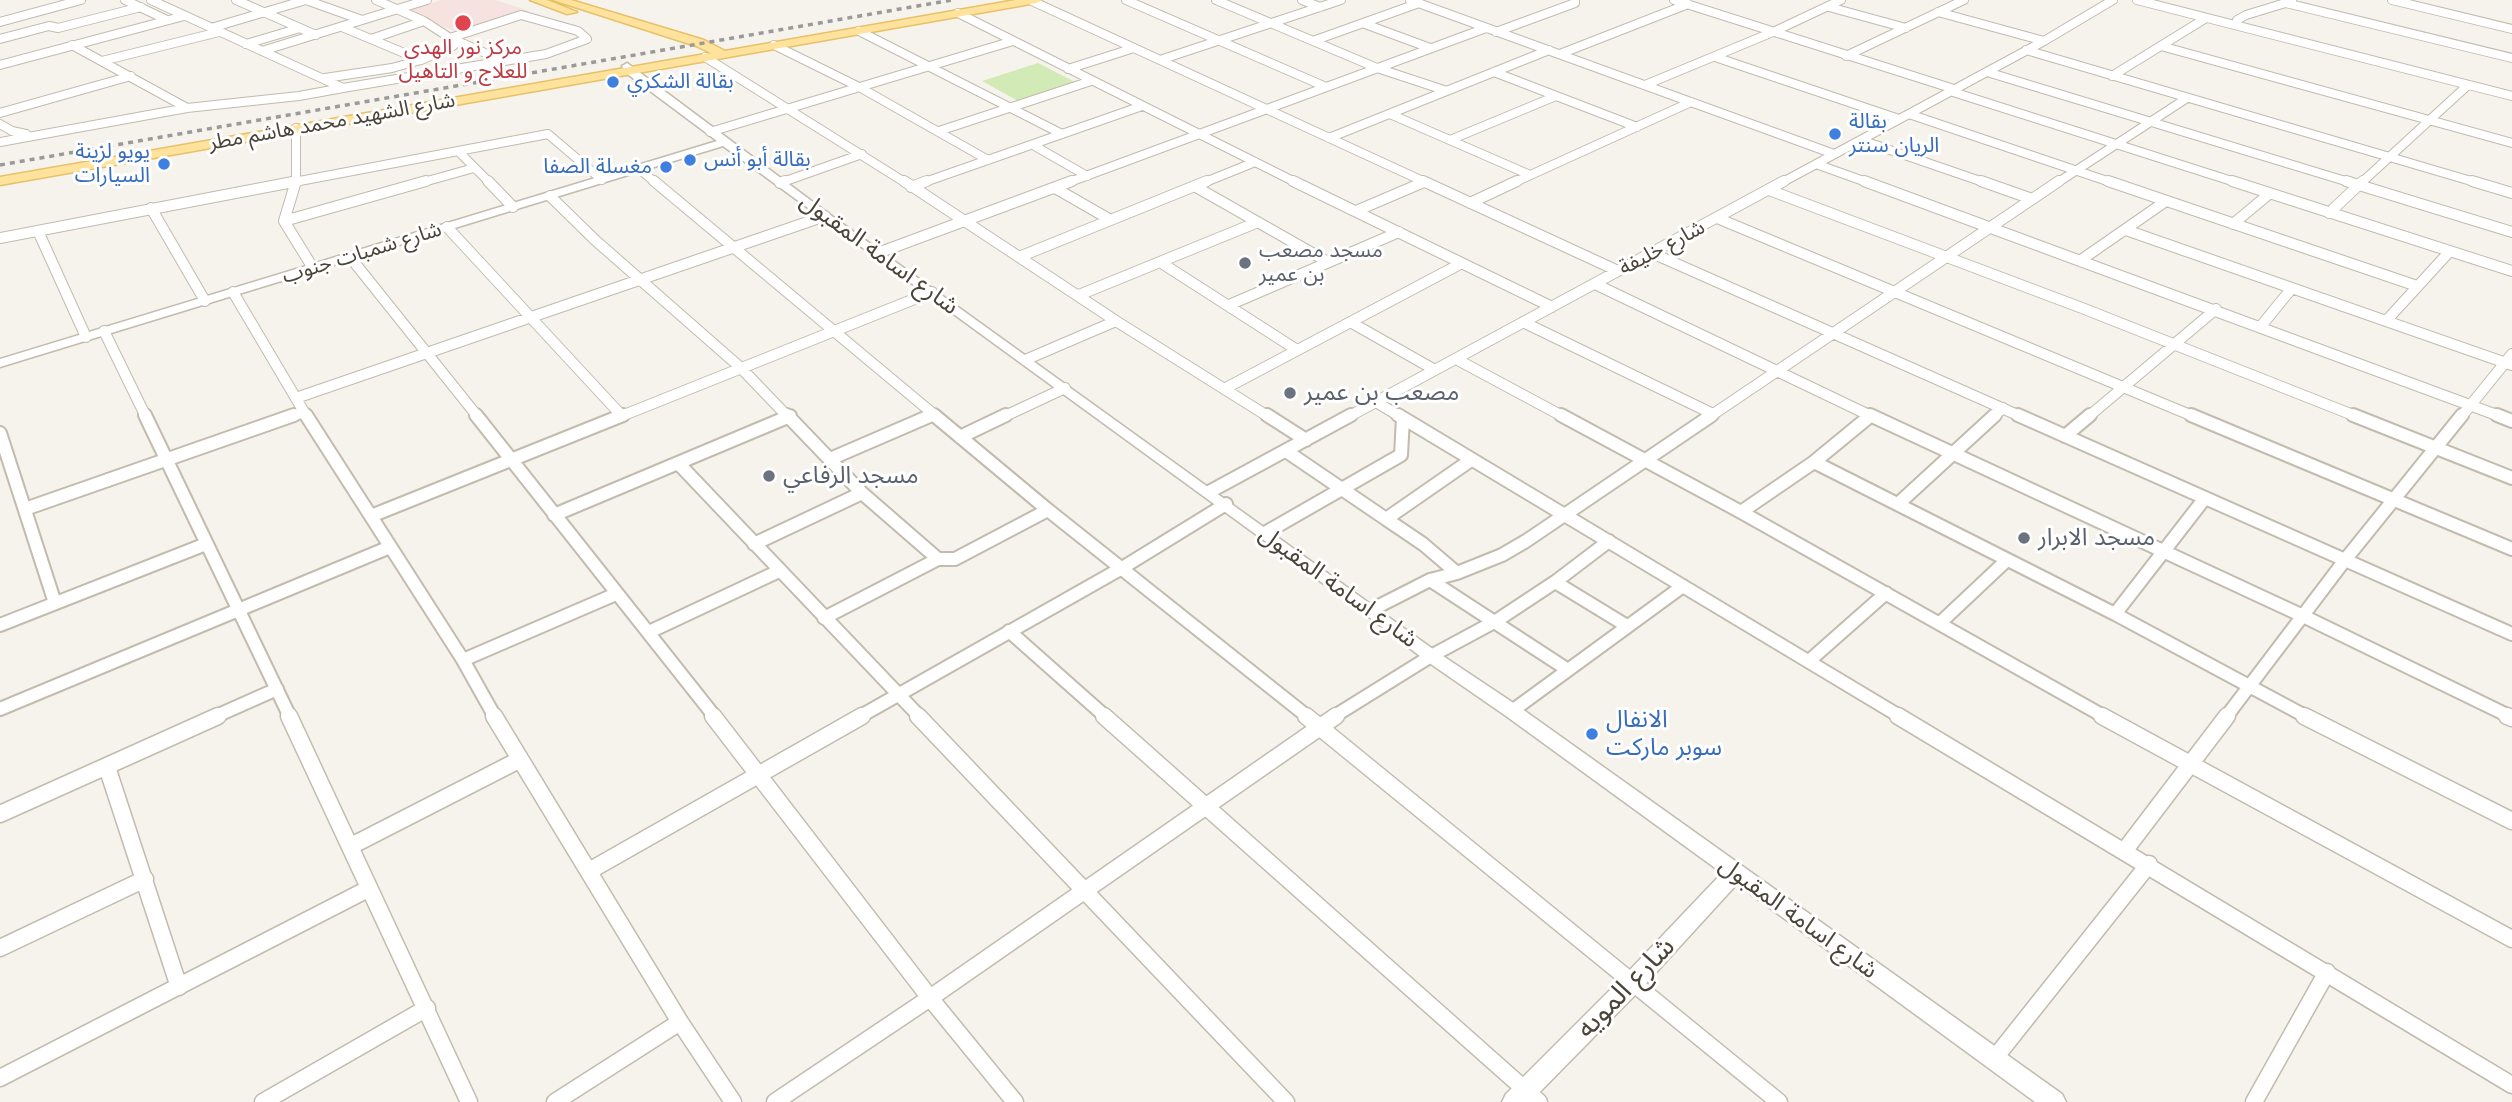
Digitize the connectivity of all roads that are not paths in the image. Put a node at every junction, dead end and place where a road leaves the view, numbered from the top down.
1 (81, 0) edge
2 (125, 0) edge
3 (236, 0) edge
4 (306, 0) edge
5 (376, 0) edge
6 (427, 0) edge
7 (536, 0) edge
8 (559, 0) edge
9 (1011, 0) edge
10 (1034, 0) edge
11 (1125, 0) edge
12 (1216, 0) edge
13 (1302, 0) edge
14 (1340, 0) edge
15 (1410, 0) edge
16 (1575, 0) edge
17 (1674, 0) edge
18 (1698, 0) edge
19 (1841, 0) edge
20 (1964, 0) edge
21 (2113, 0) edge
22 (2137, 0) edge
23 (2300, 0) edge
24 (2392, 0) edge
25 (156, 1) edge
26 (1419, 3) junction
27 (2286, 3) junction
28 (1687, 5) junction
29 (141, 7) junction
30 (1320, 7) junction
31 (1829, 7) junction
32 (398, 9) junction
33 (264, 12) junction
34 (1938, 12) junction
35 (958, 13) junction
36 (29, 14) junction
37 (184, 16) junction
38 (2206, 18) junction
39 (167, 20) junction
40 (362, 21) junction
41 (0, 22) edge
42 (424, 22) junction
43 (1269, 24) junction
44 (1365, 24) junction
45 (2236, 25) junction
46 (342, 27) junction
47 (1486, 27) junction
48 (58, 28) junction
49 (211, 28) junction
50 (300, 28) junction
51 (1906, 28) junction
52 (2512, 29) edge
53 (859, 31) junction
54 (219, 32) junction
55 (1496, 32) junction
56 (1773, 32) junction
57 (68, 33) dead end
58 (316, 35) junction
59 (450, 38) junction
60 (371, 39) junction
61 (0, 40) edge
62 (74, 41) junction
63 (1013, 41) junction
64 (1216, 41) junction
65 (1313, 41) junction
66 (2043, 41) junction
67 (246, 44) junction
68 (774, 45) junction
69 (2161, 46) junction
70 (1134, 48) junction
71 (1430, 48) junction
72 (1549, 50) junction
73 (2026, 50) junction
74 (262, 51) junction
75 (1560, 54) junction
76 (705, 55) junction
77 (1846, 56) junction
78 (1715, 57) junction
79 (2512, 58) edge
80 (421, 60) junction
81 (1160, 60) junction
82 (102, 61) junction
83 (504, 61) junction
84 (0, 65) edge
85 (930, 66) junction
86 (628, 68) junction
87 (1377, 68) junction
88 (1068, 69) junction
89 (1494, 72) junction
90 (1987, 72) junction
91 (131, 76) junction
92 (2112, 76) junction
93 (325, 78) junction
94 (1091, 80) junction
95 (1645, 85) junction
96 (2468, 85) junction
97 (1326, 87) junction
98 (343, 88) junction
99 (861, 88) junction
100 (1952, 90) junction
101 (1447, 91) junction
102 (1556, 96) junction
103 (2512, 96) edge
104 (2187, 98) junction
105 (1691, 102) junction
106 (1142, 106) junction
107 (1011, 107) junction
108 (187, 108) junction
109 (1266, 109) junction
110 (786, 110) junction
111 (0, 113) edge
112 (1390, 114) junction
113 (1909, 114) junction
114 (1899, 119) junction
115 (2429, 120) junction
116 (2151, 122) junction
117 (0, 124) edge
118 (1637, 127) junction
119 (296, 128) junction
120 (939, 131) junction
121 (710, 132) junction
122 (1062, 134) junction
123 (36, 135) junction
124 (1198, 135) junction
125 (1329, 138) junction
126 (1450, 140) junction
127 (1861, 140) junction
128 (0, 142) edge
129 (724, 142) junction
130 (2512, 143) edge
131 (1033, 145) junction
132 (2117, 145) junction
133 (459, 152) junction
134 (862, 154) junction
135 (1834, 154) junction
136 (2388, 157) junction
137 (988, 160) junction
138 (1255, 162) junction
139 (1815, 164) junction
140 (474, 168) junction
141 (639, 169) junction
142 (2077, 171) junction
143 (0, 174) edge
144 (1530, 175) junction
145 (1087, 176) junction
146 (602, 180) junction
147 (0, 181) edge
148 (1424, 181) junction
149 (296, 182) junction
150 (780, 183) junction
151 (2358, 186) junction
152 (911, 187) junction
153 (1196, 187) junction
154 (1055, 188) junction
155 (1769, 190) junction
156 (2512, 193) edge
157 (2269, 194) junction
158 (550, 196) junction
159 (2032, 199) junction
160 (2165, 201) junction
161 (1470, 203) junction
162 (513, 207) junction
163 (151, 208) junction
164 (1356, 211) junction
165 (2329, 213) junction
166 (825, 216) junction
167 (1717, 218) junction
168 (1110, 219) junction
169 (284, 221) junction
170 (964, 221) junction
171 (1258, 222) junction
172 (2233, 224) junction
173 (1991, 226) junction
174 (447, 227) junction
175 (2126, 230) junction
176 (38, 231) junction
177 (1399, 232) junction
178 (2512, 232) edge
179 (0, 237) edge
180 (736, 248) junction
181 (2450, 251) junction
182 (878, 253) junction
183 (1652, 253) junction
184 (350, 257) junction
185 (1019, 257) junction
186 (1948, 257) junction
187 (2081, 260) junction
188 (1160, 262) junction
189 (1328, 262) junction
190 (1462, 263) junction
191 (313, 268) junction
192 (1618, 271) junction
193 (2512, 271) edge
194 (641, 281) junction
195 (1595, 284) junction
196 (2417, 286) junction
197 (2292, 288) junction
198 (233, 292) junction
199 (932, 292) junction
200 (1896, 292) junction
201 (1079, 295) junction
202 (205, 301) junction
203 (1229, 305) junction
204 (1552, 307) junction
205 (2216, 309) junction
206 (533, 317) junction
207 (1116, 321) junction
208 (2386, 321) junction
209 (1352, 323) junction
210 (1523, 323) junction
211 (2261, 326) junction
212 (104, 331) junction
213 (834, 331) junction
214 (1834, 333) junction
215 (86, 337) junction
216 (2173, 345) junction
217 (1297, 350) junction
218 (426, 354) junction
219 (1455, 359) junction
220 (1025, 360) junction
221 (2510, 361) edge
222 (0, 363) edge
223 (741, 368) junction
224 (1435, 370) junction
225 (1776, 372) junction
226 (2123, 387) junction
227 (1065, 388) junction
228 (1224, 388) junction
229 (296, 398) junction
230 (1376, 402) junction
231 (2471, 406) junction
232 (2003, 408) junction
233 (304, 412) junction
234 (1713, 414) junction
235 (933, 415) junction
236 (1871, 415) junction
237 (622, 416) junction
238 (790, 416) junction
239 (1403, 418) junction
240 (2512, 421) edge
241 (0, 433) edge
242 (2065, 436) junction
243 (960, 437) junction
244 (1306, 440) junction
245 (2437, 449) junction
246 (1286, 451) junction
247 (1951, 453) junction
248 (830, 459) junction
249 (167, 460) junction
250 (511, 460) junction
251 (1471, 460) junction
252 (1642, 461) junction
253 (1814, 461) junction
254 (678, 464) junction
255 (6, 469) edge
256 (2512, 478) edge
257 (1342, 489) junction
258 (1209, 492) junction
259 (862, 493) junction
260 (2205, 498) junction
261 (2395, 500) junction
262 (1226, 504) junction
263 (1898, 504) junction
264 (25, 509) junction
265 (1048, 510) junction
266 (1741, 512) junction
267 (1563, 514) junction
268 (554, 515) junction
269 (371, 516) junction
270 (1386, 519) junction
271 (1265, 533) junction
272 (1609, 541) junction
273 (206, 544) junction
274 (754, 544) junction
275 (390, 547) junction
276 (2512, 549) edge
277 (2162, 552) junction
278 (938, 559) junction
279 (2007, 560) junction
280 (2345, 560) junction
281 (1122, 568) junction
282 (779, 571) junction
283 (1457, 573) junction
284 (1430, 580) junction
285 (1555, 582) junction
286 (1683, 586) junction
287 (1886, 593) junction
288 (616, 594) junction
289 (55, 603) junction
290 (240, 610) junction
291 (1371, 610) junction
292 (2115, 614) junction
293 (2303, 616) junction
294 (824, 618) junction
295 (1496, 621) junction
296 (1940, 623) junction
297 (0, 625) edge
298 (1627, 626) junction
299 (1009, 631) junction
300 (649, 632) junction
301 (2512, 634) edge
302 (1431, 656) junction
303 (463, 660) junction
304 (1809, 661) junction
305 (1568, 670) junction
306 (2249, 688) junction
307 (277, 689) junction
308 (898, 695) junction
309 (0, 709) edge
310 (1512, 711) junction
311 (2512, 718) edge
312 (1319, 726) junction
313 (519, 760) junction
314 (2190, 765) junction
315 (107, 767) junction
316 (761, 775) junction
317 (1205, 805) junction
318 (0, 814) edge
319 (2512, 821) edge
320 (351, 846) junction
321 (2125, 850) junction
322 (2149, 864) junction
323 (589, 871) junction
324 (1736, 872) junction
325 (145, 879) junction
326 (369, 889) junction
327 (1084, 890) junction
328 (2512, 939) edge
329 (0, 948) edge
330 (2328, 972) junction
331 (1633, 982) junction
332 (179, 987) junction
333 (930, 998) junction
334 (427, 1008) junction
335 (680, 1023) junction
336 (1994, 1059) junction
337 (0, 1078) edge
338 (2512, 1084) edge
339 (1526, 1098) edge
340 (263, 1102) edge
341 (469, 1102) edge
342 (555, 1102) edge
343 (733, 1102) edge
344 (775, 1102) edge
345 (1015, 1102) edge
346 (1286, 1102) edge
347 (1779, 1102) edge
348 (2054, 1102) edge
349 (2254, 1102) edge

1 - 36 street
2 - 29 street
3 - 33 street
4 - 33 street
4 - 40 street
5 - 32 street
6 - 32 street
7 - 76 main road
8 - 76 main road
9 - 76 main road, شارع الشهيد محمد هاشم مطر
10 - 35 main road, شارع الشهيد محمد هاشم مطر
10 - 70 street
11 - 64 street
12 - 43 street
13 - 30 street
14 - 30 street
15 - 26 street
16 - 55 street
17 - 28 street
18 - 28 street
19 - 31 street
20 - 34 street
21 - 66 street, شارع خليفة
22 - 38 street
23 - 27 street
24 - 52 street
25 - 37 street
26 - 44 street
26 - 47 street
27 - 45 street
27 - 79 street
28 - 56 street
28 - 75 street
29 - 39 street
29 - 48 street
30 - 43 street
31 - 51 street
31 - 56 street
32 - 40 street
32 - 42 street
33 - 49 street
33 - 50 street
34 - 51 street
34 - 66 street
35 - 53 main road, شارع الشهيد محمد هاشم مطر
35 - 63 street
36 - 41 street
36 - 48 street
37 - 39 street
37 - 49 street
38 - 45 street
38 - 69 street
39 - 62 street
40 - 46 street
42 - 59 street
42 - 60 street
43 - 64 street
43 - 65 street
44 - 65 street
44 - 71 street
45 - 96 street
46 - 58 street
46 - 60 street
47 - 55 street
47 - 71 street
48 - 57 street
48 - 61 street
49 - 54 street
50 - 58 street
50 - 67 street
51 - 77 street
53 - 68 main road, شارع الشهيد محمد هاشم مطر
53 - 85 street
54 - 67 street
54 - 82 street
55 - 72 street
56 - 77 street
56 - 78 street
58 - 74 street
59 - 80 street
59 - 83 street
59 - 83 street
60 - 80 street
62 - 82 street
62 - 84 street
63 - 85 street
63 - 88 street
64 - 81 street
64 - 97 street
65 - 87 street
66 - 73 street, شارع خليفة
67 - 74 street
68 - 76 main road, شارع الشهيد محمد هاشم مطر
68 - 99 street
69 - 92 street
69 - 115 street
70 - 81 street
70 - 88 street
71 - 87 street
72 - 75 street
72 - 89 street
73 - 90 street, شارع خليفة
73 - 92 street
74 - 93 street
75 - 95 street
76 - 86 main road, شارع الشهيد محمد هاشم مطر
76 - 110 street
77 - 100 street
78 - 95 street
78 - 114 street
80 - 93 street
81 - 109 street
82 - 91 street
83 - 98 street
85 - 99 street
85 - 107 street
86 - 119 main road, شارع الشهيد محمد هاشم مطر
86 - 121 street, شارع اسامة المقبول
86 - 143 main road, شارع الشهيد محمد هاشم مطر
87 - 97 street
87 - 101 street
88 - 94 street
89 - 101 street
89 - 102 street
90 - 100 street, شارع خليفة
90 - 116 street
91 - 108 street
91 - 111 street
92 - 104 street
93 - 98 street
94 - 106 street
94 - 107 street
95 - 105 street
96 - 103 street
96 - 115 street
97 - 109 street
98 - 108 street
99 - 110 street
99 - 120 street
100 - 113 street, شارع خليفة
100 - 132 street
101 - 112 street
102 - 118 street
102 - 126 street
104 - 116 street
104 - 136 street
105 - 118 street
105 - 135 street
106 - 122 street
106 - 124 street
107 - 120 street
107 - 122 street
108 - 123 street
109 - 124 street
109 - 125 street
110 - 121 street
110 - 134 street
112 - 125 street
112 - 126 street
113 - 114 street, شارع خليفة
113 - 142 street
114 - 127 street, شارع خليفة
115 - 130 street
115 - 136 street
116 - 132 street
116 - 151 street
117 - 123 street
118 - 144 street
119 - 147 main road, شارع الشهيد محمد هاشم مطر
119 - 149 street
120 - 137 street
121 - 129 street, شارع اسامة المقبول
122 - 131 street
123 - 128 street
124 - 138 street
124 - 145 street
125 - 148 street
126 - 144 street
127 - 135 street, شارع خليفة
127 - 159 street
129 - 141 street, شارع شمبات جنوب
129 - 150 street, شارع اسامة المقبول
131 - 137 street
131 - 145 street
132 - 142 street
132 - 157 street
133 - 140 street
133 - 146 street
133 - 149 street
134 - 150 street
134 - 152 street
135 - 139 street, شارع خليفة
136 - 151 street
136 - 156 street
137 - 152 street
138 - 153 street
138 - 164 street
139 - 155 street, شارع خليفة
139 - 173 street
140 - 162 street
140 - 169 street
141 - 146 street, شارع شمبات جنوب
141 - 180 street
142 - 159 street
142 - 160 street
144 - 161 street
145 - 154 street
146 - 158 street, شارع شمبات جنوب
148 - 161 street
148 - 164 street
149 - 163 street
149 - 169 street
150 - 166 street, شارع اسامة المقبول
151 - 165 street
151 - 178 street
152 - 170 street
153 - 168 street
153 - 171 street
154 - 168 street
154 - 170 street
155 - 167 street, شارع خليفة
155 - 186 street
157 - 165 street
157 - 172 street
158 - 162 street, شارع شمبات جنوب
158 - 194 street
159 - 173 street
160 - 172 street
160 - 175 street
161 - 192 street
162 - 174 street, شارع شمبات جنوب
163 - 176 street
163 - 202 street
164 - 177 street
165 - 181 street
166 - 180 street
166 - 182 street, شارع اسامة المقبول
167 - 183 street, شارع خليفة
167 - 200 street
168 - 185 street
169 - 191 street
170 - 182 street
170 - 185 street
171 - 188 street
171 - 189 street
172 - 196 street
173 - 186 street
173 - 187 street
174 - 184 street, شارع شمبات جنوب
174 - 206 street
175 - 187 street
175 - 197 street
176 - 179 street
176 - 215 street
177 - 189 street
177 - 190 street
180 - 194 street
180 - 213 street
181 - 193 street
181 - 196 street
182 - 199 street, شارع اسامة المقبول
183 - 192 street, شارع خليفة
183 - 214 street
184 - 191 street, شارع شمبات جنوب
184 - 218 street
185 - 201 street
186 - 200 street
186 - 216 street
187 - 205 street
188 - 201 street
188 - 203 street
189 - 203 street
190 - 204 street
190 - 209 street
191 - 198 street, شارع شمبات جنوب
192 - 195 street, شارع خليفة
194 - 206 street
194 - 223 street
195 - 204 street, شارع خليفة
195 - 225 street
196 - 208 street
197 - 208 street
197 - 211 street
198 - 202 street, شارع شمبات جنوب
198 - 229 street
199 - 213 street
199 - 220 street, شارع اسامة المقبول
200 - 214 street
200 - 226 street
201 - 207 street
202 - 212 street, شارع شمبات جنوب
203 - 217 street
204 - 210 street, شارع خليفة
205 - 211 street
205 - 216 street
206 - 218 street
206 - 237 street
207 - 220 street
207 - 228 street
208 - 221 street
209 - 217 street
209 - 224 street
210 - 219 street, شارع خليفة
210 - 234 street
211 - 231 street
212 - 215 street, شارع شمبات جنوب
212 - 249 street
213 - 223 street
213 - 235 street
214 - 225 street
214 - 232 street
215 - 222 street, شارع شمبات جنوب
216 - 226 street
216 - 245 street
217 - 228 street
218 - 229 street
218 - 250 street
219 - 224 street, شارع خليفة
219 - 252 street
220 - 227 street, شارع اسامة المقبول
221 - 231 street
223 - 237 street
223 - 238 street
224 - 230 street, شارع خليفة
225 - 234 street
225 - 236 street
226 - 242 street
226 - 261 street
227 - 243 street
227 - 258 street, شارع اسامة المقبول
228 - 244 street
229 - 233 street
230 - 239 street
230 - 244 street, شارع خليفة
231 - 240 street
231 - 245 street
232 - 242 street
232 - 247 street
233 - 249 street
233 - 269 street
234 - 252 street
235 - 243 street
235 - 248 street
236 - 247 street
236 - 253 street
237 - 250 street
238 - 248 street
238 - 254 street
239 - 251 street
239 - 257 street
241 - 255 street
242 - 260 street
243 - 265 street
244 - 246 street, شارع خليفة
245 - 256 street
245 - 261 street
246 - 257 street
246 - 258 street, شارع خليفة
247 - 263 street
247 - 277 street
248 - 259 street
249 - 264 street
249 - 273 street
250 - 268 street
250 - 269 street
251 - 267 street
251 - 270 street
252 - 266 street
252 - 267 street
253 - 263 street
253 - 266 street
254 - 268 street
254 - 274 street
255 - 264 street
257 - 270 street
257 - 271 street
258 - 262 street, شارع اسامة المقبول
259 - 274 street
259 - 278 street
260 - 277 street
260 - 280 street
261 - 276 street
261 - 280 street
262 - 271 street, شارع اسامة المقبول
262 - 281 street
263 - 279 street
264 - 289 street
265 - 278 street
265 - 281 street
266 - 287 street
267 - 272 street
267 - 283 street
268 - 288 street
269 - 275 street
270 - 283 street
271 - 291 street, شارع اسامة المقبول
272 - 285 street
272 - 286 street
273 - 289 street
273 - 290 street
274 - 282 street
275 - 290 street
275 - 303 street
277 - 292 street
277 - 293 street
278 - 294 street
279 - 292 street
279 - 296 street
280 - 293 street
280 - 301 street
281 - 299 street
281 - 312 street
282 - 294 street
282 - 300 street
283 - 284 street
284 - 291 street
284 - 295 street
285 - 295 street
285 - 298 street
286 - 298 street
286 - 304 street
287 - 296 street
287 - 304 street
288 - 300 street
288 - 303 street
289 - 297 street
290 - 307 street
290 - 309 street
291 - 302 street, شارع اسامة المقبول
292 - 306 street
293 - 306 street
293 - 311 street
294 - 308 street
295 - 302 street
295 - 305 street
296 - 314 street
298 - 305 street
299 - 308 street
299 - 317 street
300 - 316 street
302 - 310 street, شارع اسامة المقبول
302 - 312 street
303 - 313 street
304 - 321 street
305 - 310 street
306 - 314 street
306 - 319 street
307 - 315 street
307 - 320 street
308 - 316 street
308 - 327 street
310 - 324 street, شارع اسامة المقبول
312 - 317 street
312 - 331 street
313 - 320 street
313 - 323 street
314 - 321 street
314 - 328 street
315 - 318 street
315 - 325 street
316 - 323 street
316 - 333 street
317 - 327 street
317 - 339 street
320 - 326 street
321 - 322 street
322 - 330 street
322 - 336 street
323 - 335 street
324 - 331 street, شارع المويه
324 - 336 street, شارع اسامة المقبول
325 - 329 street
325 - 332 street
326 - 332 street
326 - 334 street
327 - 333 street
327 - 346 street
330 - 338 street
330 - 349 street
331 - 339 street, شارع المويه
331 - 347 street
332 - 337 street
333 - 344 street
333 - 345 street
334 - 340 street
334 - 341 street
335 - 342 street
335 - 343 street
336 - 348 street, شارع اسامة المقبول

